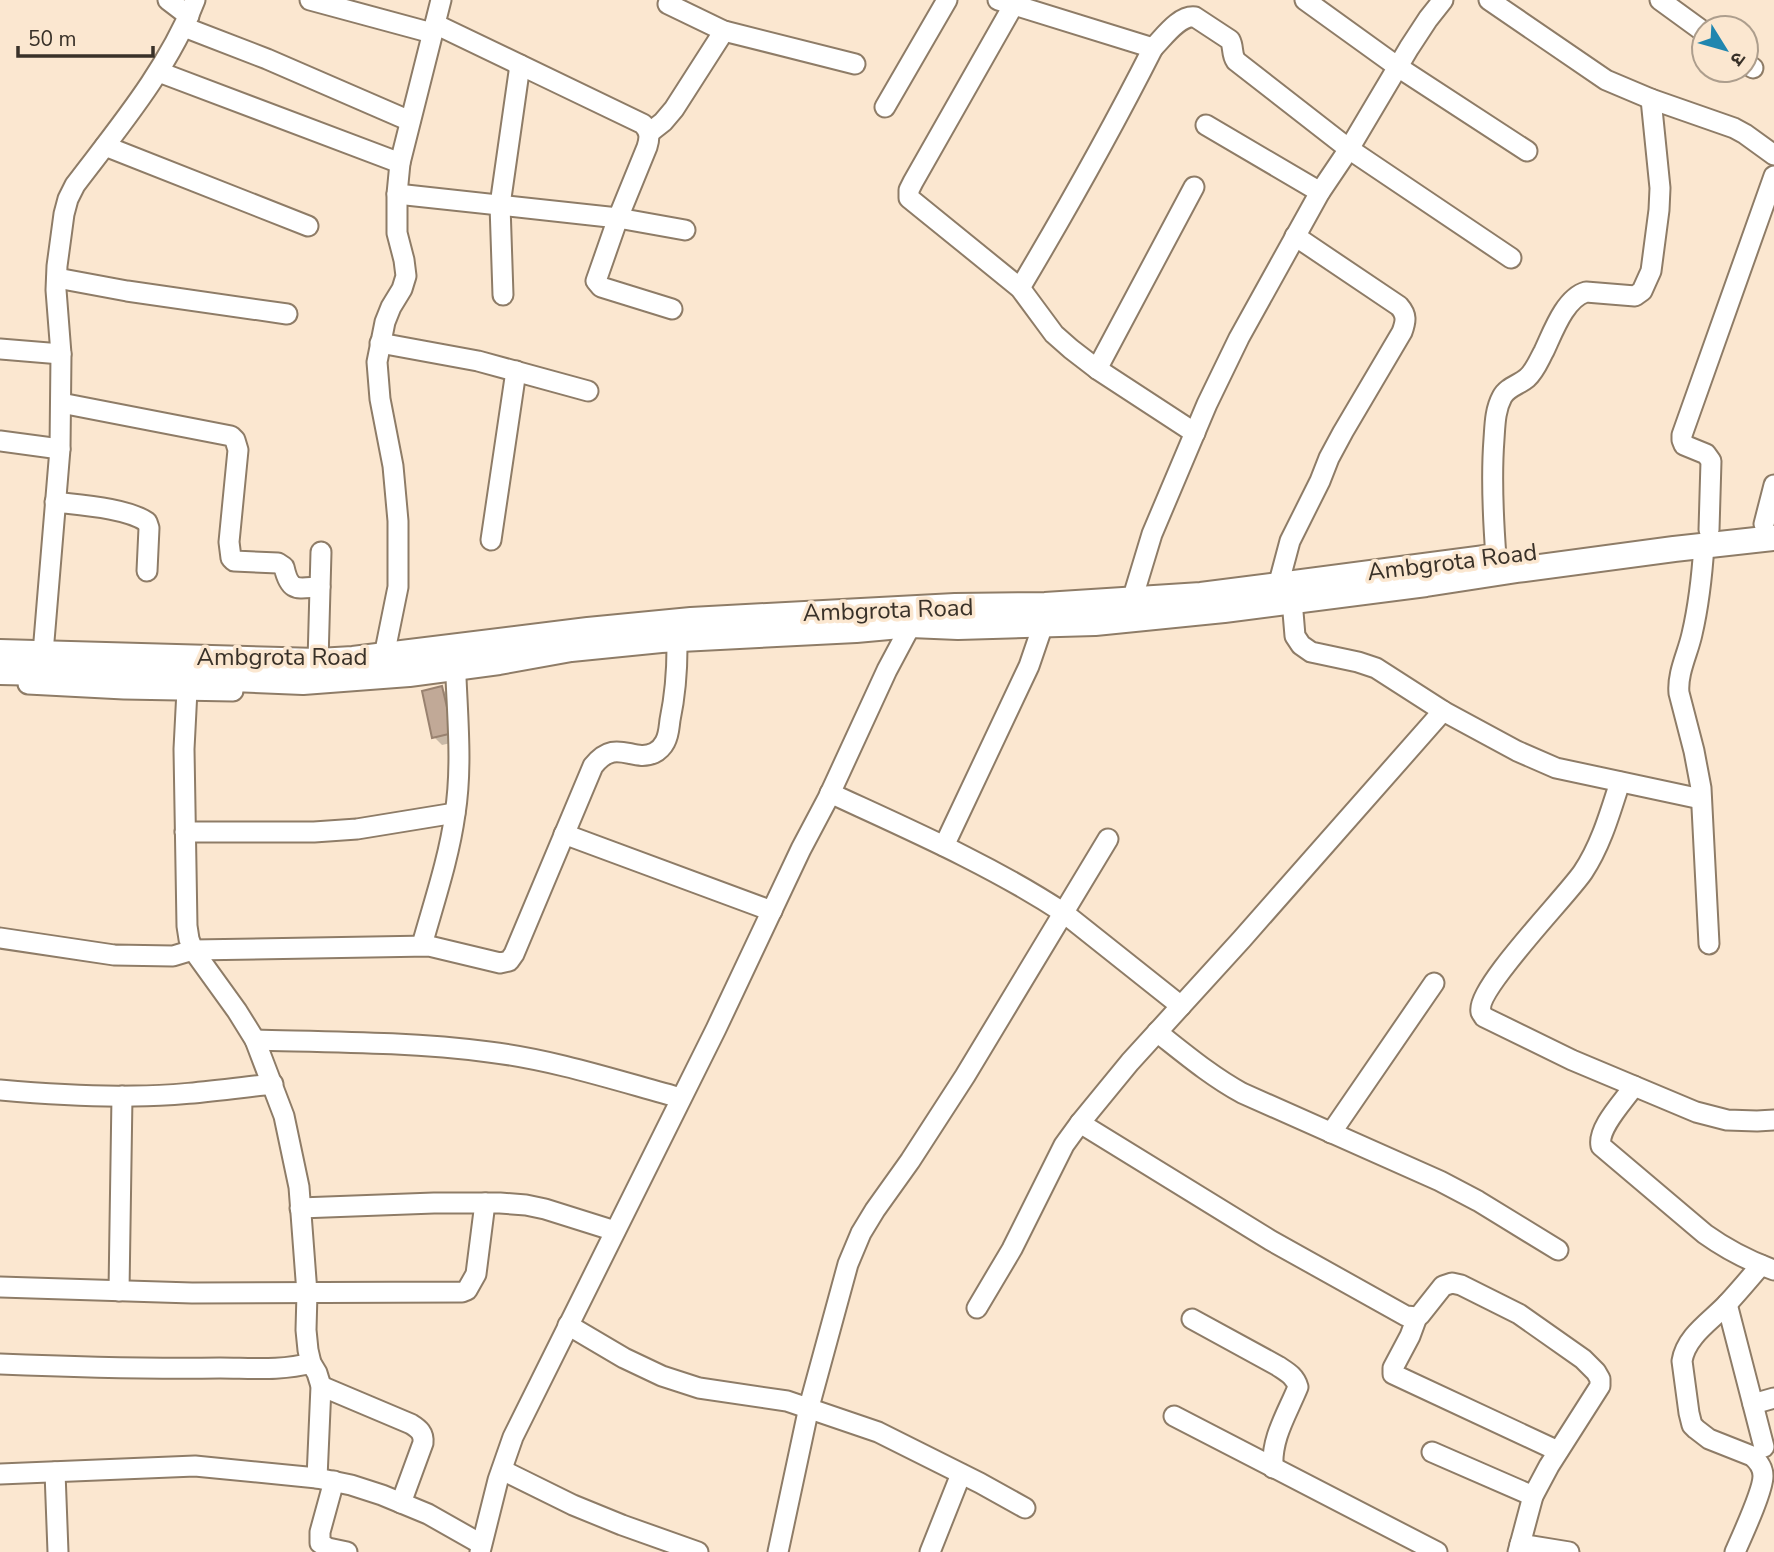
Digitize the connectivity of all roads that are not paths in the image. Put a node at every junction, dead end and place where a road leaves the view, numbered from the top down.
1 (167, 0) edge
2 (310, 0) edge
3 (441, 0) edge
4 (947, 0) edge
5 (1305, 0) edge
6 (1443, 0) edge
7 (1489, 0) edge
8 (1660, 0) edge
9 (666, 1) edge
10 (1005, 3) edge
11 (190, 14) edge
12 (1690, 22) edge
13 (434, 28) junction
14 (724, 31) junction
15 (1153, 48) junction
16 (856, 64) dead end
17 (520, 65) junction
18 (1398, 67) junction
19 (159, 72) junction
20 (1651, 99) junction
21 (885, 107) dead end
22 (410, 121) junction
23 (1206, 125) dead end
24 (649, 134) junction
25 (105, 146) junction
26 (1349, 149) junction
27 (1527, 151) dead end
28 (1774, 155) edge
29 (400, 163) junction
30 (1774, 176) edge
31 (1194, 187) dead end
32 (1320, 192) junction
33 (397, 194) junction
34 (500, 205) junction
35 (618, 218) junction
36 (308, 226) dead end
37 (685, 230) dead end
38 (1295, 236) junction
39 (1511, 258) dead end
40 (57, 278) junction
41 (1020, 288) junction
42 (503, 295) dead end
43 (673, 309) dead end
44 (288, 314) dead end
45 (380, 343) junction
46 (0, 349) edge
47 (61, 354) junction
48 (1097, 369) junction
49 (516, 371) junction
50 (588, 391) dead end
51 (61, 403) junction
52 (1195, 433) junction
53 (0, 441) edge
54 (60, 449) junction
55 (1774, 485) edge
56 (55, 502) junction
57 (1771, 528) edge
58 (1707, 538) junction
59 (491, 540) dead end
60 (321, 552) dead end
61 (1496, 557) junction
62 (147, 570) dead end
63 (320, 587) junction
64 (1285, 593) junction
65 (1132, 600) junction
66 (1043, 625) junction
67 (907, 633) junction
68 (677, 649) junction
69 (0, 652) edge
70 (43, 653) junction
71 (384, 656) junction
72 (318, 661) junction
73 (0, 672) edge
74 (456, 678) junction
75 (0, 682) edge
76 (187, 690) junction
77 (1443, 710) junction
78 (1620, 782) junction
79 (830, 793) junction
80 (1701, 799) junction
81 (455, 813) junction
82 (185, 832) junction
83 (564, 834) junction
84 (1108, 839) dead end
85 (944, 846) junction
86 (772, 911) junction
87 (1064, 913) junction
88 (0, 938) edge
89 (1709, 944) dead end
90 (422, 946) junction
91 (193, 950) junction
92 (1434, 984) dead end
93 (1181, 1006) junction
94 (1157, 1032) junction
95 (255, 1040) junction
96 (274, 1084) junction
97 (1634, 1086) junction
98 (0, 1090) edge
99 (122, 1096) junction
100 (681, 1098) junction
101 (1774, 1120) edge
102 (1080, 1123) junction
103 (1331, 1133) junction
104 (485, 1203) junction
105 (300, 1208) junction
106 (615, 1231) junction
107 (1558, 1251) dead end
108 (1768, 1267) edge
109 (0, 1287) edge
110 (119, 1291) junction
111 (307, 1293) junction
112 (1727, 1304) junction
113 (977, 1308) dead end
114 (1417, 1317) junction
115 (1192, 1319) dead end
116 (568, 1325) junction
117 (311, 1363) junction
118 (0, 1364) edge
119 (321, 1386) junction
120 (1774, 1398) edge
121 (1753, 1404) junction
122 (809, 1407) junction
123 (1174, 1416) dead end
124 (1769, 1446) edge
125 (1558, 1451) junction
126 (1743, 1451) junction
127 (1432, 1452) dead end
128 (1273, 1468) junction
129 (502, 1471) junction
130 (55, 1472) junction
131 (0, 1474) edge
132 (961, 1474) junction
133 (326, 1480) junction
134 (1533, 1496) junction
135 (401, 1503) junction
136 (1025, 1508) dead end
137 (481, 1548) edge
138 (1519, 1548) edge
139 (58, 1552) edge
140 (347, 1552) edge
141 (698, 1552) edge
142 (778, 1552) edge
143 (930, 1552) edge
144 (1437, 1552) edge
145 (1569, 1552) edge
146 (1735, 1552) edge

1 - 11 street
2 - 13 street
3 - 13 street
4 - 21 street
5 - 18 street
6 - 18 street
7 - 20 street
8 - 12 street
9 - 14 street
10 - 15 street
10 - 41 street
11 - 19 street
11 - 22 street
13 - 17 street
13 - 22 street
14 - 16 street
14 - 24 street
15 - 26 street
15 - 41 street
17 - 24 street
17 - 34 street
18 - 26 street
18 - 27 street
19 - 25 street
19 - 29 street
20 - 28 street
20 - 61 street
22 - 29 street
23 - 32 street
24 - 35 street
25 - 36 street
25 - 40 street
26 - 32 street
26 - 39 street
29 - 33 street
30 - 58 street
31 - 48 street
32 - 38 street
33 - 34 street
33 - 45 street
34 - 35 street
34 - 42 street
35 - 37 street
35 - 43 street
38 - 52 street
38 - 64 street
40 - 44 street
40 - 47 street
41 - 48 street
45 - 49 street
45 - 71 street
46 - 47 street
47 - 51 street
48 - 52 street
49 - 50 street
49 - 59 street
51 - 54 street
51 - 63 street
52 - 65 street
53 - 54 street
54 - 56 street
55 - 57 street
56 - 62 street
56 - 70 street
57 - 58 main road, Ambgrota Road
58 - 61 main road, Ambgrota Road
58 - 64 main road
58 - 80 street
60 - 63 street
61 - 64 main road, Ambgrota Road
63 - 72 street
64 - 65 main road, Ambgrota Road
64 - 66 main road
64 - 77 street
65 - 71 main road, Ambgrota Road
66 - 67 main road
66 - 85 street
67 - 68 street
67 - 73 main road
67 - 79 street
68 - 74 street
68 - 83 street
69 - 70 main road, Ambgrota Road
70 - 72 main road, Ambgrota Road
71 - 72 main road, Ambgrota Road
74 - 76 street
74 - 81 street
75 - 76 street
76 - 82 street
77 - 78 street
77 - 93 street
78 - 80 street
78 - 97 street
79 - 85 street
79 - 86 street
80 - 89 street
81 - 82 street
81 - 90 street
82 - 91 street
83 - 86 street
83 - 90 street
84 - 87 street
85 - 87 street
86 - 100 street
87 - 93 street
87 - 122 street
88 - 91 street
90 - 91 street
91 - 95 street
92 - 103 street
93 - 94 street
94 - 102 street
94 - 103 street
95 - 96 street
95 - 100 street
96 - 99 street
96 - 105 street
97 - 101 street
97 - 108 street
98 - 99 street
99 - 110 street
100 - 106 street
102 - 113 street
102 - 114 street
103 - 107 street
104 - 105 street
104 - 106 street
104 - 111 street
105 - 111 street
106 - 116 street
108 - 112 street
109 - 110 street
110 - 111 street
111 - 117 street
112 - 121 street
112 - 126 street
114 - 125 street
114 - 125 street
115 - 128 street
116 - 122 street
116 - 129 street
117 - 118 street
117 - 119 street
119 - 133 street
119 - 135 street
120 - 121 street
121 - 124 street
122 - 132 street
122 - 142 street
123 - 128 street
124 - 126 street
125 - 134 street
126 - 146 street
127 - 134 street
128 - 144 street
129 - 137 street
129 - 141 street
130 - 131 street
130 - 133 street
130 - 139 street
132 - 136 street
132 - 143 street
133 - 135 street
133 - 140 street
134 - 138 street
135 - 137 street
138 - 145 street

